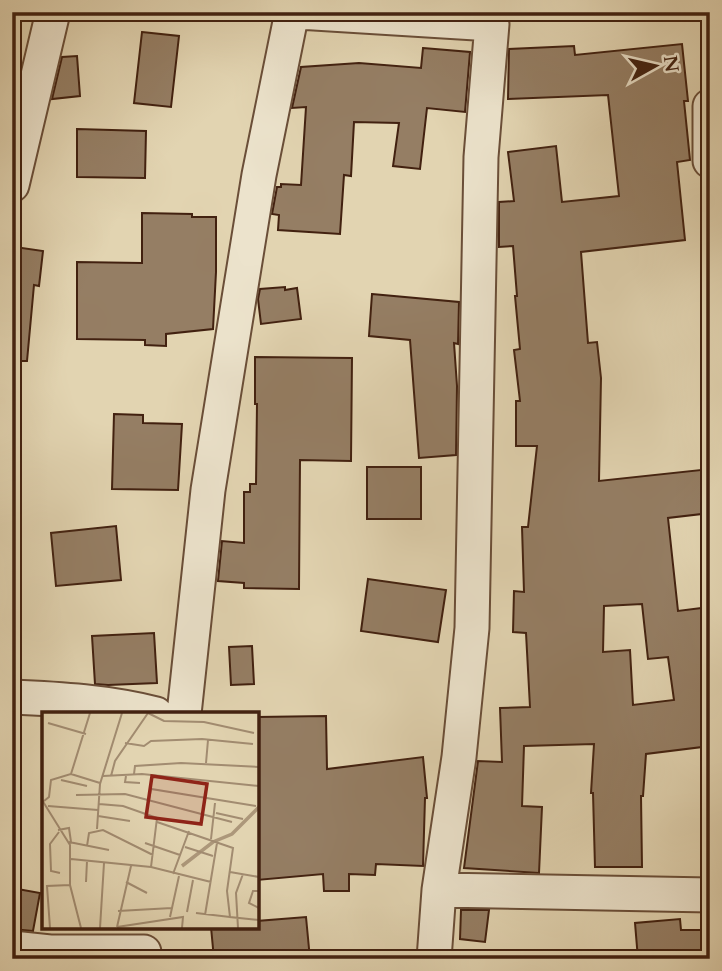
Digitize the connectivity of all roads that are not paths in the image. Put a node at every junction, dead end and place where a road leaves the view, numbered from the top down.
1 (53, 12) edge
2 (292, 12) edge
3 (298, 12) edge
4 (710, 106) edge
5 (710, 161) edge
6 (12, 185) edge
7 (12, 696) edge
8 (148, 712) edge
9 (184, 712) edge
10 (439, 890) junction
11 (710, 895) edge
12 (145, 946) edge
13 (12, 948) edge
14 (434, 959) edge

1 - 6 street
2 - 9 street
3 - 10 street
4 - 5 street
7 - 8 street
10 - 11 street
10 - 14 street
12 - 13 street

